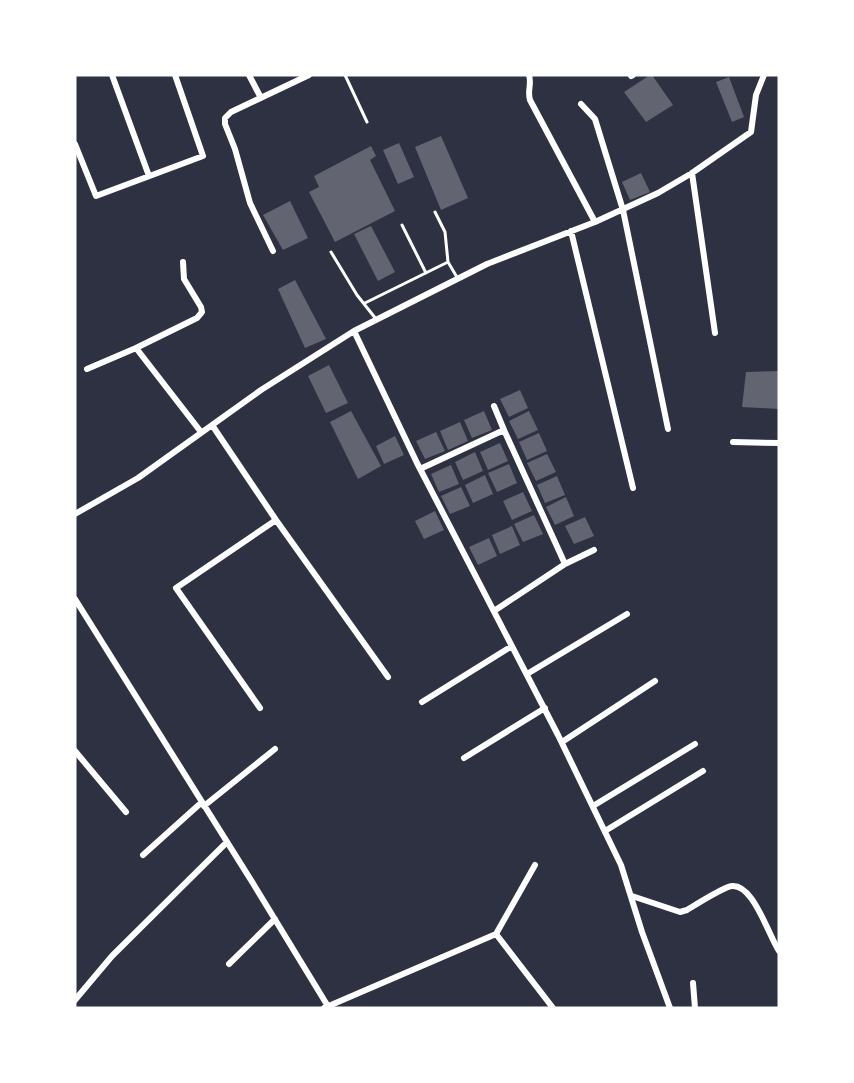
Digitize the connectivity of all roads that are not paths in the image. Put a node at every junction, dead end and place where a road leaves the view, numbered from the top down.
1 (111, 75) edge
2 (175, 75) edge
3 (249, 75) edge
4 (309, 75) edge
5 (345, 75) edge
6 (529, 75) edge
7 (764, 75) edge
8 (261, 98) junction
9 (581, 104) dead end
10 (367, 123) dead end
11 (75, 144) edge
12 (692, 173) junction
13 (149, 176) junction
14 (624, 210) junction
15 (435, 212) dead end
16 (595, 222) junction
17 (402, 225) dead end
18 (571, 231) junction
19 (273, 251) dead end
20 (331, 252) dead end
21 (183, 262) dead end
22 (448, 262) junction
23 (426, 273) junction
24 (458, 279) junction
25 (365, 303) junction
26 (376, 319) junction
27 (354, 331) junction
28 (715, 333) dead end
29 (136, 348) junction
30 (87, 369) dead end
31 (494, 406) dead end
32 (212, 425) junction
33 (668, 429) dead end
34 (504, 430) junction
35 (201, 432) junction
36 (733, 442) dead end
37 (779, 443) edge
38 (420, 469) junction
39 (633, 488) dead end
40 (75, 514) edge
41 (276, 520) junction
42 (594, 550) dead end
43 (565, 564) junction
44 (75, 599) edge
45 (494, 611) junction
46 (627, 614) dead end
47 (512, 646) junction
48 (527, 674) junction
49 (388, 677) dead end
50 (655, 681) dead end
51 (422, 702) dead end
52 (260, 708) dead end
53 (545, 708) junction
54 (562, 742) junction
55 (694, 744) dead end
56 (275, 749) dead end
57 (75, 751) edge
58 (464, 758) dead end
59 (703, 771) dead end
60 (203, 804) junction
61 (593, 806) junction
62 (126, 812) dead end
63 (605, 831) junction
64 (227, 842) junction
65 (143, 855) dead end
66 (535, 865) dead end
67 (632, 896) junction
68 (275, 919) junction
69 (496, 934) junction
70 (779, 951) edge
71 (229, 964) dead end
72 (693, 983) dead end
73 (75, 1000) edge
74 (327, 1007) edge
75 (553, 1008) edge
76 (670, 1008) edge
77 (695, 1008) edge

1 - 13 street
2 - 13 street
3 - 8 street
4 - 8 street
5 - 10 lane
6 - 16 street
7 - 12 street
8 - 19 street
9 - 14 street
11 - 13 street
12 - 14 street
12 - 28 street
14 - 16 street
14 - 33 street
15 - 22 lane
16 - 18 street
17 - 23 lane
18 - 24 street
18 - 39 street
20 - 25 lane
21 - 29 street
22 - 23 lane
22 - 24 lane
23 - 25 lane
24 - 26 street
25 - 26 lane
26 - 27 street
27 - 32 street
27 - 38 street
29 - 30 street
29 - 35 street
31 - 34 street
32 - 35 street
32 - 41 street
34 - 38 street
34 - 43 street
35 - 40 street
36 - 37 street
38 - 45 street
41 - 49 street
41 - 52 street
42 - 43 street
43 - 45 street
44 - 60 street
45 - 47 street
46 - 48 street
47 - 48 street
47 - 51 street
48 - 53 street
50 - 54 street
53 - 54 street
53 - 58 street
54 - 61 street
55 - 61 street
56 - 60 street
57 - 62 street
59 - 63 street
60 - 64 street
60 - 65 street
61 - 63 street
63 - 67 street
64 - 68 street
64 - 73 street
66 - 69 street
67 - 70 street
67 - 76 street
68 - 71 street
68 - 74 street
69 - 74 street
69 - 75 street
72 - 77 street

